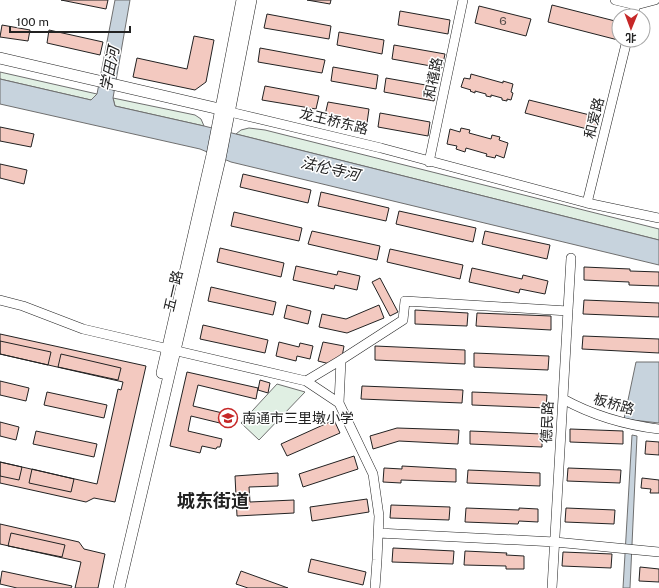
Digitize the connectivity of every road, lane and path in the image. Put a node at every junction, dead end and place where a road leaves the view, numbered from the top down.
1 (242, 0) edge
2 (251, 0) edge
3 (464, 0) edge
4 (615, 0) edge
5 (655, 0) edge
6 (636, 2) edge
7 (625, 48) edge
8 (0, 58) edge
9 (226, 110) junction
10 (429, 162) junction
11 (587, 203) junction
12 (659, 218) edge
13 (571, 258) dead end
14 (0, 300) edge
15 (568, 311) junction
16 (171, 349) junction
17 (341, 360) junction
18 (306, 381) junction
19 (563, 399) junction
20 (339, 403) junction
21 (659, 429) edge
22 (378, 533) junction
23 (555, 542) junction
24 (659, 552) edge
25 (113, 588) edge
26 (119, 588) edge
27 (375, 588) edge
28 (552, 588) edge

1 - 9 main road, 五一路
2 - 9 main road, 五一路
3 - 10 street, 和禧路
4 - 6 street
5 - 6 street
7 - 11 street, 和爱路
8 - 9 main road, 龙王桥东路
9 - 10 street, 龙王桥东路
9 - 16 main road, 五一路
10 - 11 street, 龙王桥东路
11 - 12 street, 龙王桥东路
13 - 15 street, 德民路
14 - 16 street
15 - 17 street
15 - 19 street, 德民路
16 - 18 street
16 - 25 main road, 五一路
16 - 26 main road, 五一路
17 - 18 street
17 - 20 street
18 - 20 street
19 - 21 street, 板桥路
19 - 23 street, 德民路
20 - 22 street
22 - 23 street
22 - 27 street
23 - 24 street
23 - 28 street, 德民路

